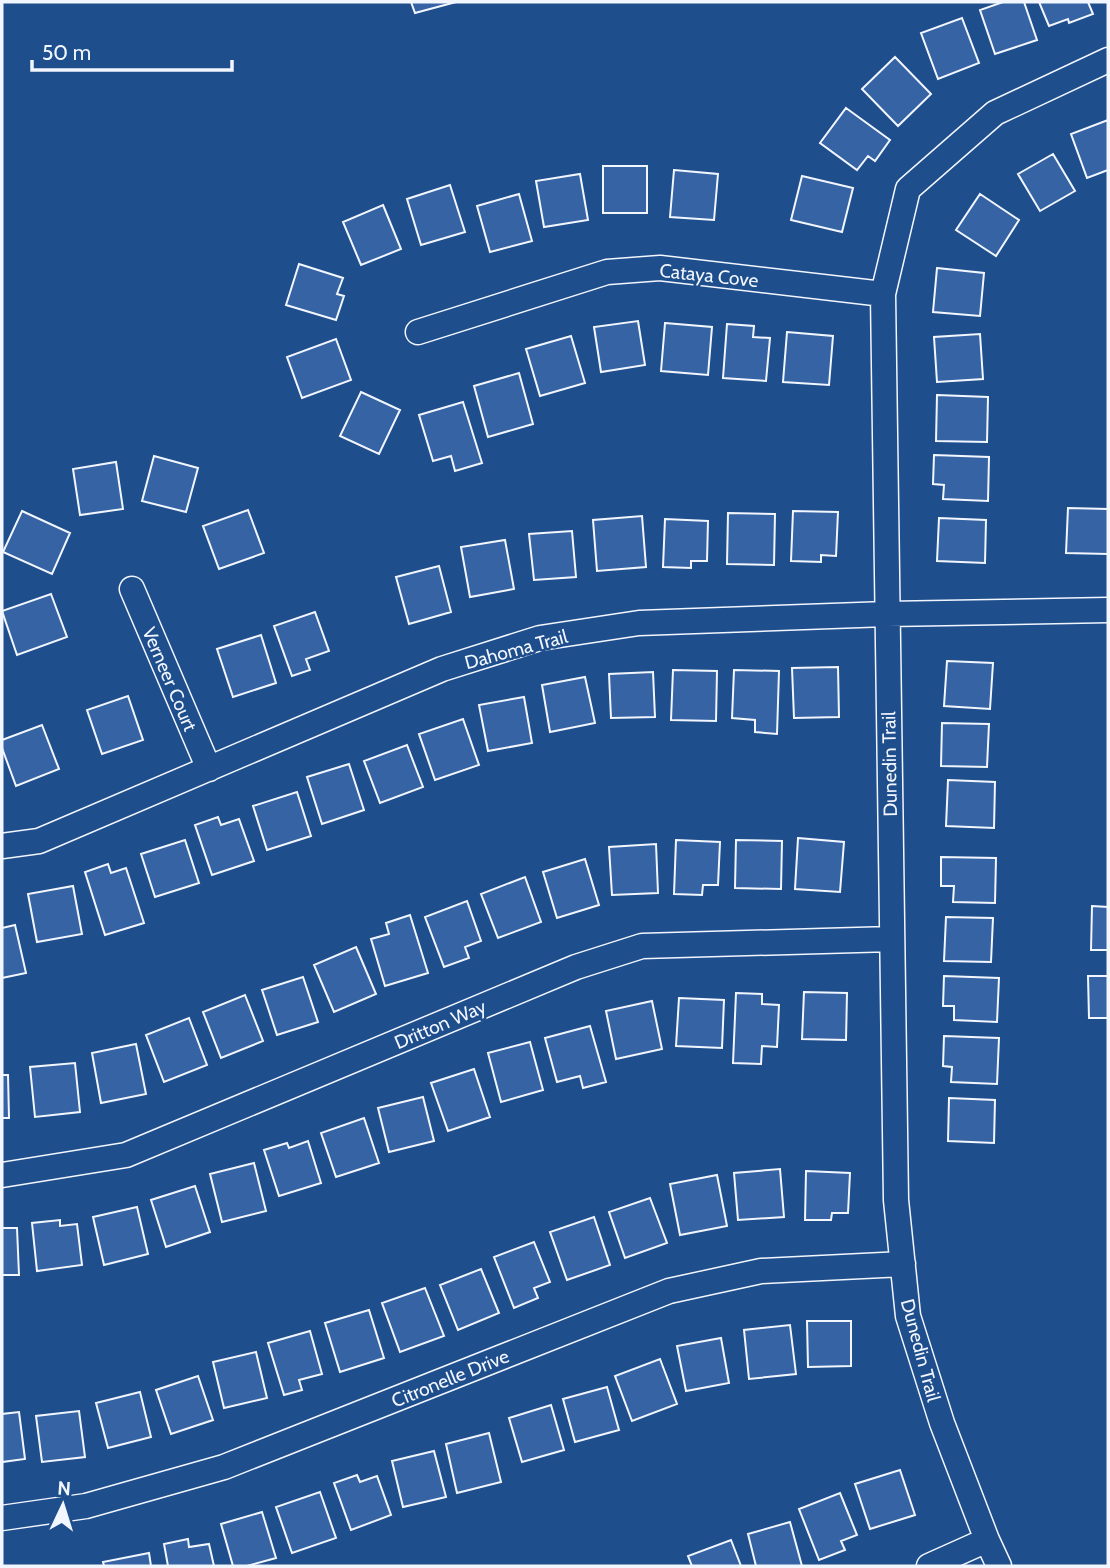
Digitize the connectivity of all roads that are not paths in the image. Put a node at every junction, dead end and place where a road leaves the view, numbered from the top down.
1 (1108, 60) edge
2 (883, 294) junction
3 (418, 332) dead end
4 (132, 589) dead end
5 (1108, 610) edge
6 (887, 614) junction
7 (209, 769) junction
8 (2, 846) edge
9 (892, 939) junction
10 (2, 1175) edge
11 (903, 1264) junction
12 (2, 1518) edge
13 (987, 1540) junction
14 (929, 1566) edge
15 (999, 1566) edge

1 - 2 street, Dunedin Trail
2 - 3 street, Cataya Cove
2 - 6 street, Dunedin Trail
4 - 7 street, Verneer Court
5 - 6 street, Dahoma Trail
6 - 7 street, Dahoma Trail
6 - 9 street, Dunedin Trail
7 - 8 street, Dahoma Trail
9 - 10 street, Dritton Way
9 - 11 street, Dunedin Trail
11 - 12 street, Citronelle Drive
11 - 13 street, Dunedin Trail
13 - 14 street
13 - 15 street, Dunedin Trail

